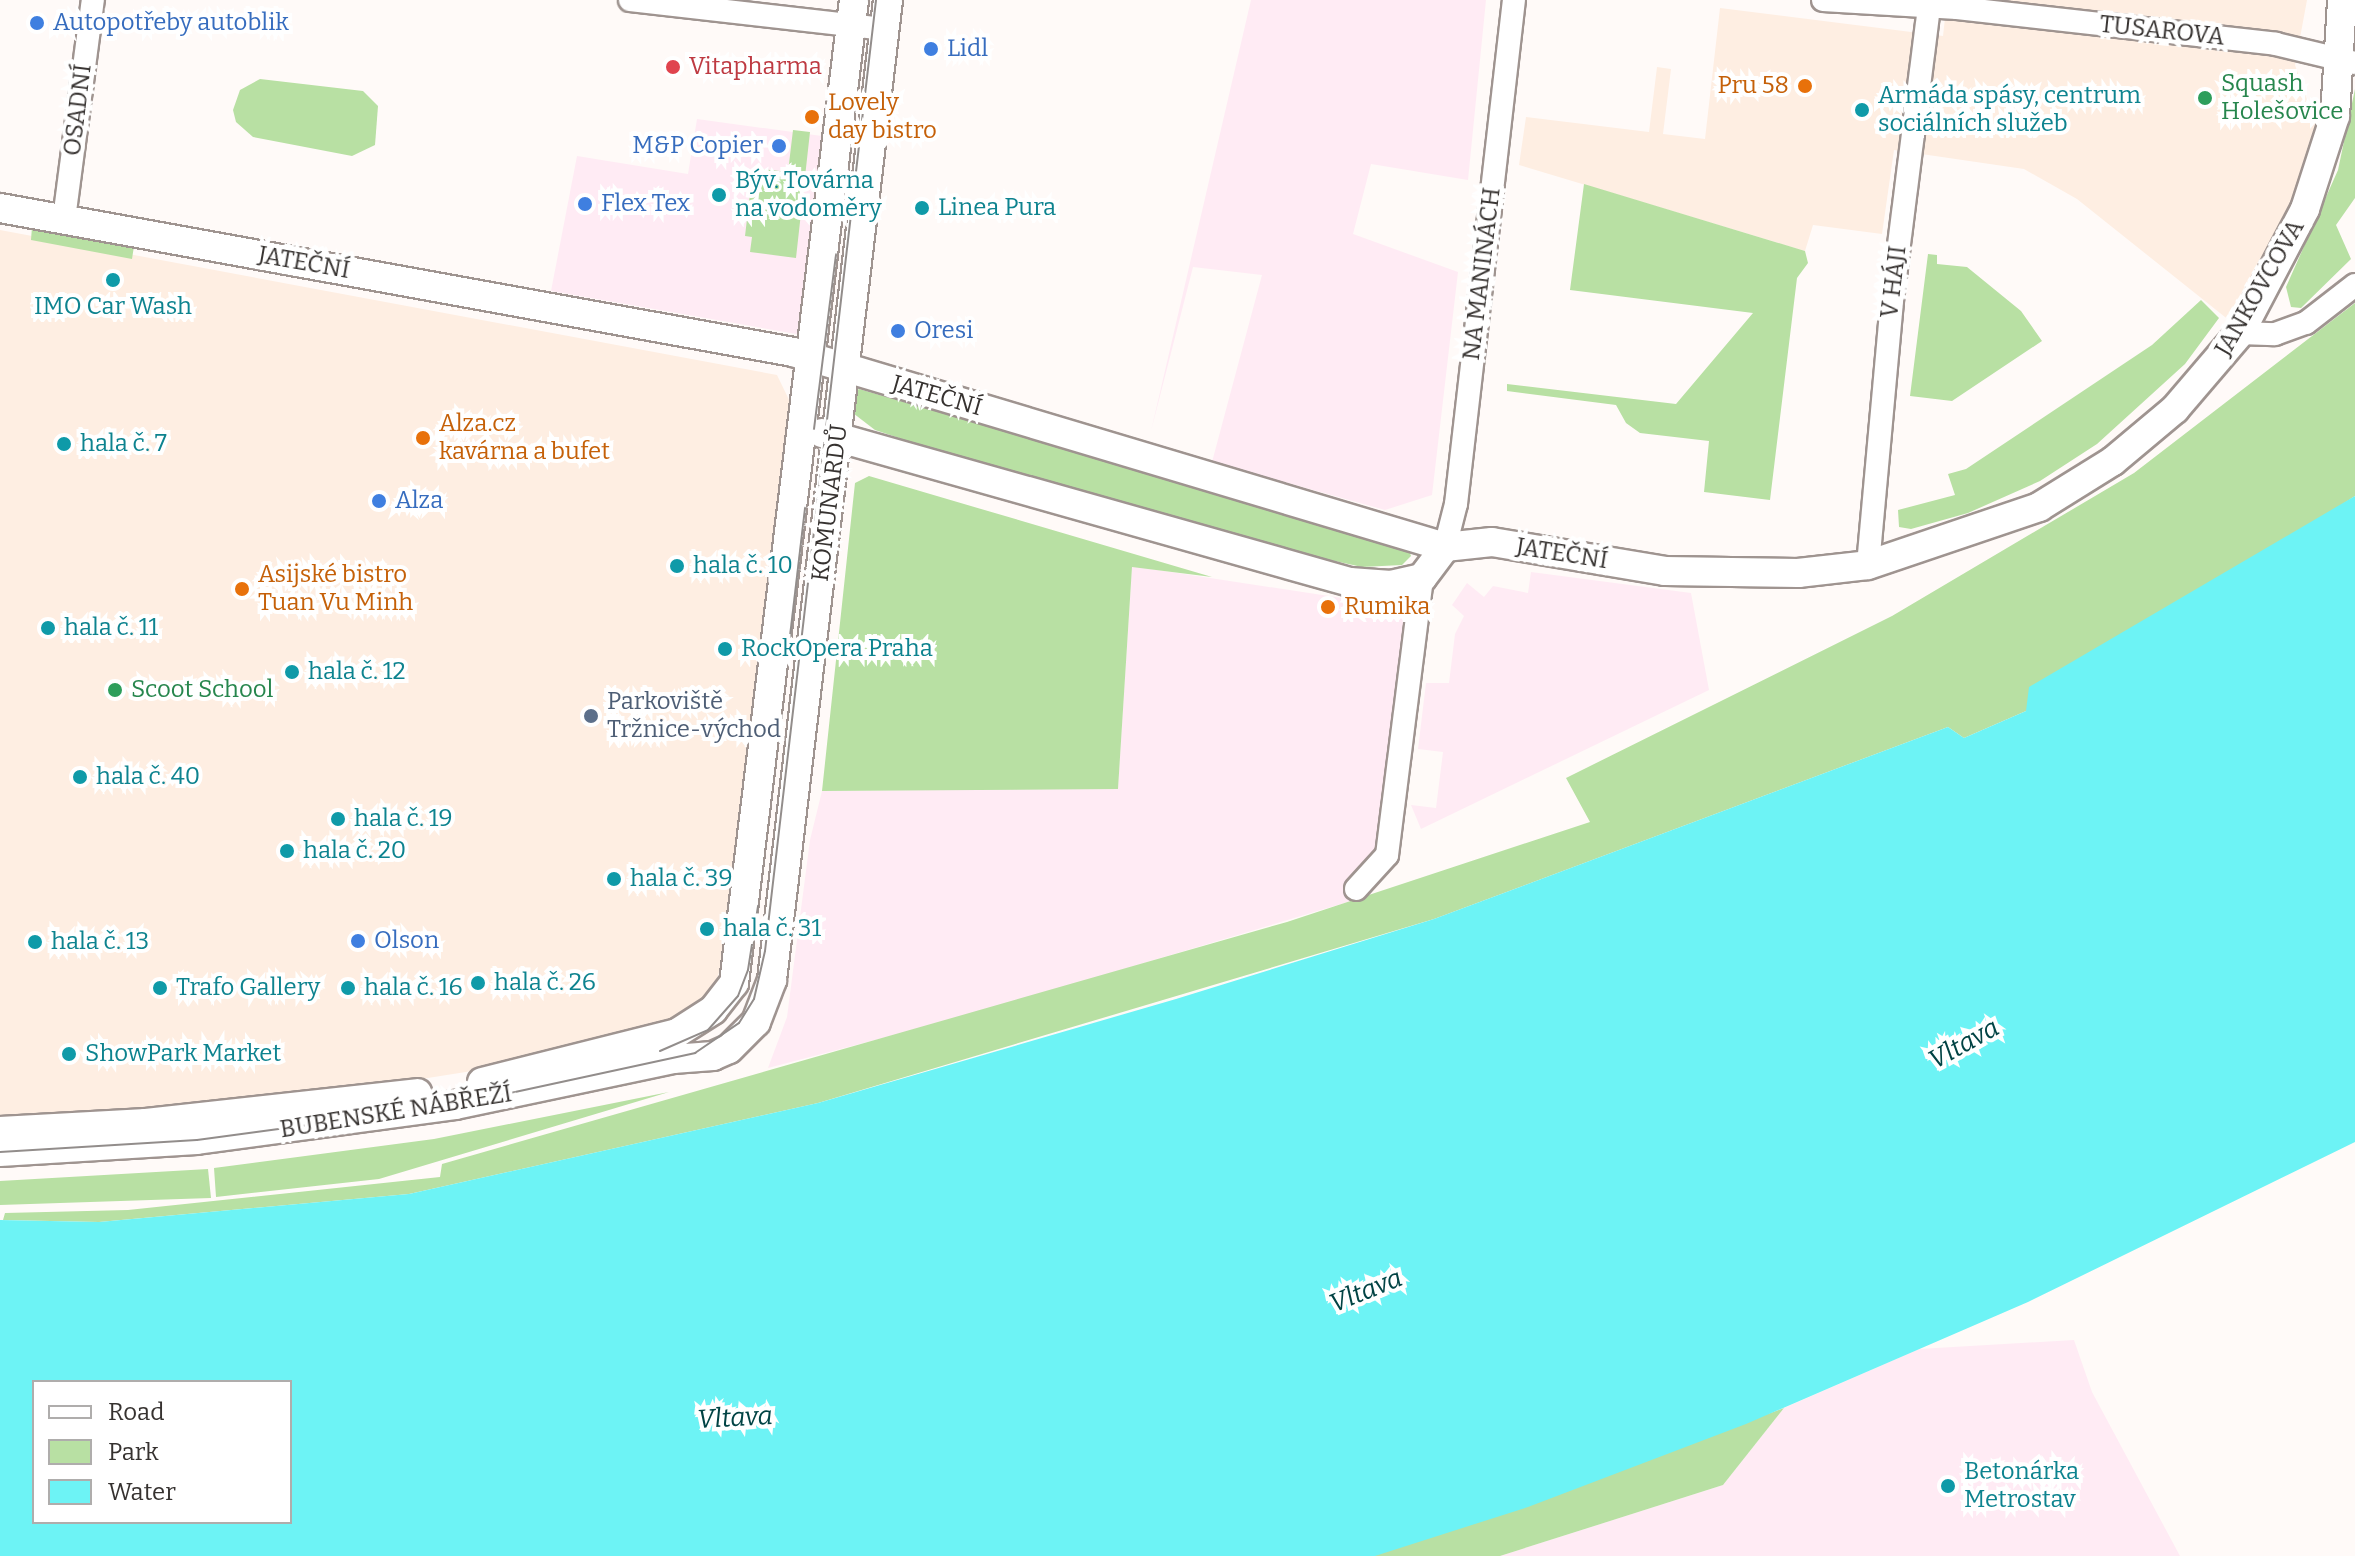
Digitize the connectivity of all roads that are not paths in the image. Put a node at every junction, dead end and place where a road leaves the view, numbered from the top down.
1 (93, 0) edge
2 (630, 0) edge
3 (888, 0) edge
4 (1514, 0) edge
5 (1823, 0) edge
6 (2342, 0) edge
7 (1929, 4) edge
8 (852, 13) edge
9 (885, 29) junction
10 (2345, 59) edge
11 (0, 208) edge
12 (64, 219) junction
13 (2355, 285) edge
14 (2240, 333) junction
15 (811, 358) junction
16 (845, 369) junction
17 (802, 428) junction
18 (838, 438) junction
19 (1445, 547) junction
20 (1868, 565) junction
21 (1422, 578) junction
22 (1356, 889) dead end
23 (734, 983) joint
24 (765, 1004) joint
25 (0, 1131) edge
26 (0, 1152) edge

1 - 12 street, OSADNÍ
2 - 8 street
3 - 9 street, KOMUNARDŮ
4 - 19 street, NA MANINÁCH
5 - 7 street, TUSAROVA
6 - 10 street, JANKOVCOVA
7 - 10 street, TUSAROVA
7 - 20 street, V HÁJI
8 - 9 street
8 - 15 street, KOMUNARDŮ
9 - 16 street, KOMUNARDŮ
10 - 14 street, JANKOVCOVA
11 - 12 street, JATEČNÍ
12 - 15 street, JATEČNÍ
13 - 14 street
14 - 20 street, JANKOVCOVA
15 - 16 street, JATEČNÍ
15 - 17 street, KOMUNARDŮ
16 - 18 street, KOMUNARDŮ
16 - 19 street, JATEČNÍ
17 - 18 street
17 - 23 street, KOMUNARDŮ
18 - 21 street
18 - 24 street, KOMUNARDŮ
19 - 20 street, JATEČNÍ
19 - 21 street
21 - 22 street
23 - 25 street, BUBENSKÉ NÁBŘEŽÍ
24 - 26 street, BUBENSKÉ NÁBŘEŽÍ

